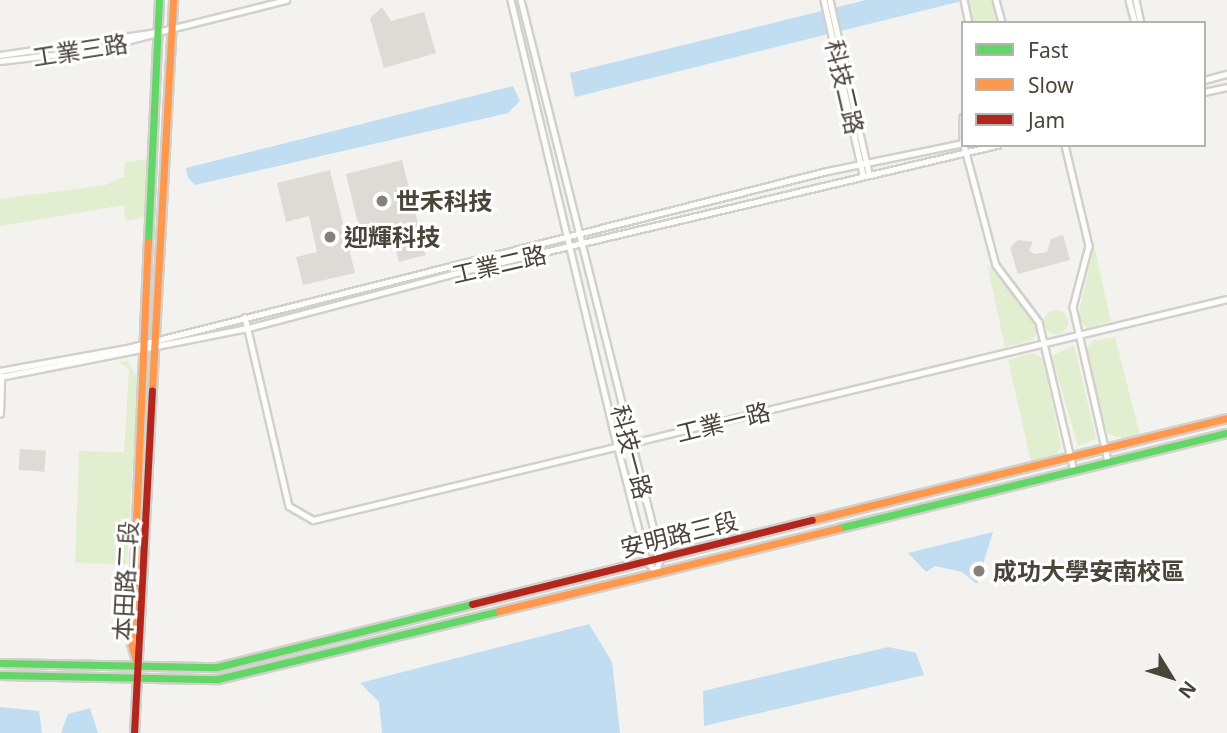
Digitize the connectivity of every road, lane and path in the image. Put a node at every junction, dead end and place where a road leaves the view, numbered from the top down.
1 (159, 0) edge
2 (173, 0) edge
3 (286, 0) edge
4 (511, 0) edge
5 (521, 0) edge
6 (824, 0) edge
7 (830, 0) edge
8 (964, 0) edge
9 (996, 0) edge
10 (1129, 0) edge
11 (1136, 0) edge
12 (969, 21) edge
13 (1001, 21) edge
14 (1134, 21) edge
15 (1141, 21) edge
16 (172, 28) junction
17 (158, 32) junction
18 (81, 45) junction
19 (64, 51) junction
20 (82, 52) junction
21 (0, 55) edge
22 (0, 61) edge
23 (1227, 74) edge
24 (1206, 79) edge
25 (1227, 87) edge
26 (1206, 92) edge
27 (961, 143) edge
28 (964, 147) edge
29 (991, 147) edge
30 (1065, 147) edge
31 (966, 154) junction
32 (864, 163) junction
33 (866, 174) junction
34 (577, 234) junction
35 (566, 237) junction
36 (580, 245) junction
37 (569, 248) junction
38 (1227, 299) edge
39 (245, 317) junction
40 (248, 328) junction
41 (1078, 336) junction
42 (156, 338) junction
43 (144, 342) junction
44 (1043, 345) junction
45 (156, 350) junction
46 (144, 352) junction
47 (54, 362) junction
48 (55, 369) junction
49 (0, 371) edge
50 (0, 377) edge
51 (0, 414) edge
52 (1227, 418) edge
53 (1227, 433) edge
54 (630, 445) junction
55 (1105, 447) junction
56 (618, 448) junction
57 (1071, 457) junction
58 (1109, 462) junction
59 (1074, 472) junction
60 (661, 558) junction
61 (647, 561) junction
62 (656, 573) junction
63 (0, 663) edge
64 (137, 666) junction
65 (0, 675) edge
66 (137, 677) junction
67 (134, 733) edge

1 - 17 main road, 本田路二段
2 - 16 main road, 本田路二段
3 - 16 street, 工業三路
4 - 35 street, 科技一路
5 - 34 street, 科技一路
6 - 32 street, 科技二路
7 - 32 street, 科技二路
8 - 12 street
9 - 13 street
10 - 14 street
11 - 15 street
16 - 17 street, 工業三路
16 - 42 main road, 本田路二段
17 - 18 street, 工業三路
17 - 20 street, 工業三路
17 - 43 main road, 本田路二段
18 - 19 street, 工業三路
18 - 20 street
19 - 20 street, 工業三路
19 - 21 street, 工業三路
19 - 22 street, 工業三路
23 - 24 street
25 - 26 street
27 - 32 street, 工業二路
28 - 31 street
29 - 31 street, 工業二路
30 - 41 street
31 - 33 street, 工業二路
31 - 44 street
32 - 33 street, 科技二路
32 - 34 street, 工業二路
33 - 36 street, 工業二路
34 - 35 street, 工業二路
34 - 36 street, 科技一路
35 - 37 street, 科技一路
35 - 39 street, 工業二路
36 - 37 street, 工業二路
36 - 54 street, 科技一路
37 - 40 street, 工業二路
37 - 56 street, 科技一路
38 - 41 street, 工業一路
39 - 40 street, 工業一路
39 - 42 street, 工業二路
40 - 45 street, 工業二路
40 - 56 street, 工業一路
41 - 44 street, 工業一路
41 - 55 street
42 - 43 street, 工業二路
42 - 45 main road, 本田路二段
43 - 46 main road, 本田路二段
43 - 47 street, 工業二路
44 - 54 street, 工業一路
44 - 57 street
45 - 46 street, 工業二路
45 - 64 main road, 本田路二段
46 - 48 street, 工業二路
46 - 64 main road, 本田路二段
47 - 48 street
47 - 49 street, 工業二路
48 - 50 street, 工業二路
49 - 50 street
50 - 51 street
52 - 55 main road, 安明路三段
53 - 58 main road, 安明路三段
54 - 56 street, 工業一路
54 - 60 street, 科技一路
55 - 57 main road, 安明路三段
55 - 58 street
56 - 61 street, 科技一路
57 - 59 street
57 - 60 main road, 安明路三段
58 - 59 main road, 安明路三段
59 - 62 main road, 安明路三段
60 - 61 main road, 安明路三段
60 - 62 street
61 - 62 street, 科技一路
61 - 64 main road, 安明路三段
62 - 66 main road, 安明路三段
63 - 64 main road, 安明路三段
64 - 66 main road
65 - 66 main road, 安明路三段
66 - 67 main road

